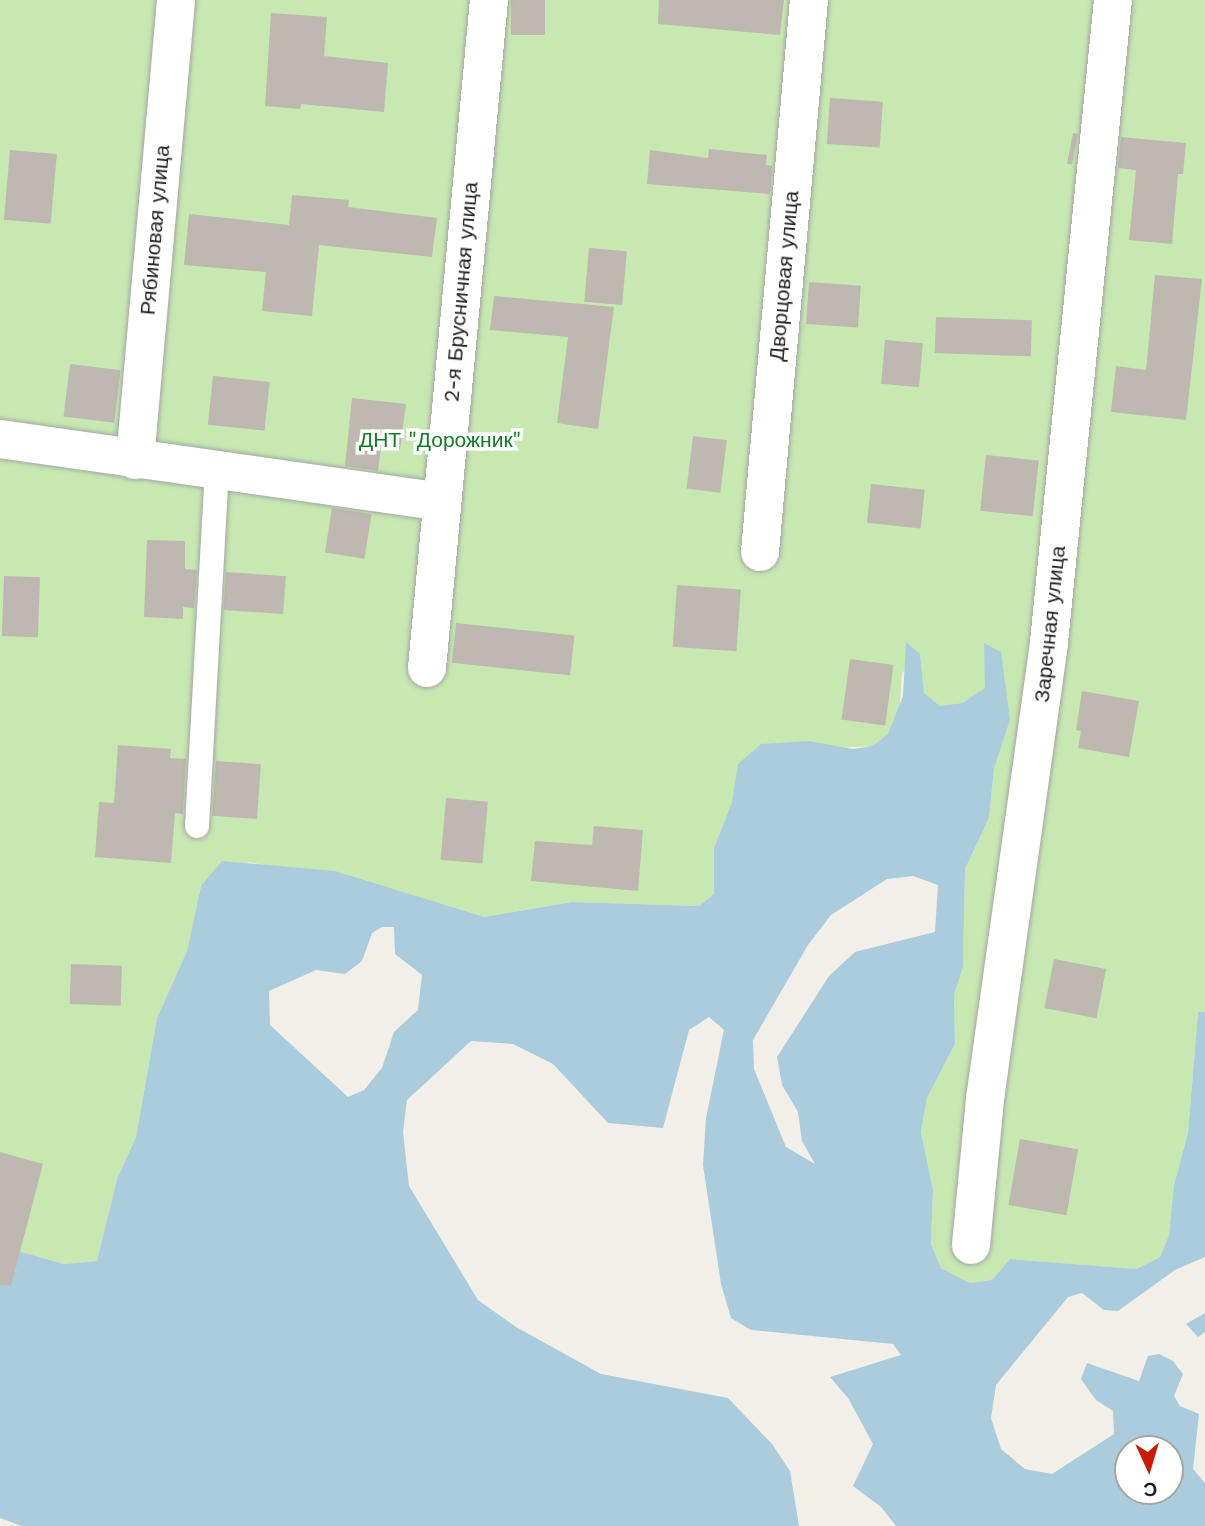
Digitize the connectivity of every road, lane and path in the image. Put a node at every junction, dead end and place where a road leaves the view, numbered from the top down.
1 (176, 0) edge
2 (489, 0) edge
3 (809, 0) edge
4 (1113, 0) edge
5 (0, 439) edge
6 (135, 460) junction
7 (217, 472) junction
8 (442, 502) junction
9 (760, 552) dead end
10 (427, 668) dead end
11 (197, 826) dead end
12 (971, 1245) dead end

1 - 6 street, Рябиновая улица
2 - 8 street, 2-я Брусничная улица
3 - 9 street, Дворцовая улица
4 - 12 street, Заречная улица
5 - 6 street
6 - 7 street
7 - 8 street
7 - 11 lane
8 - 10 street, 2-я Брусничная улица

